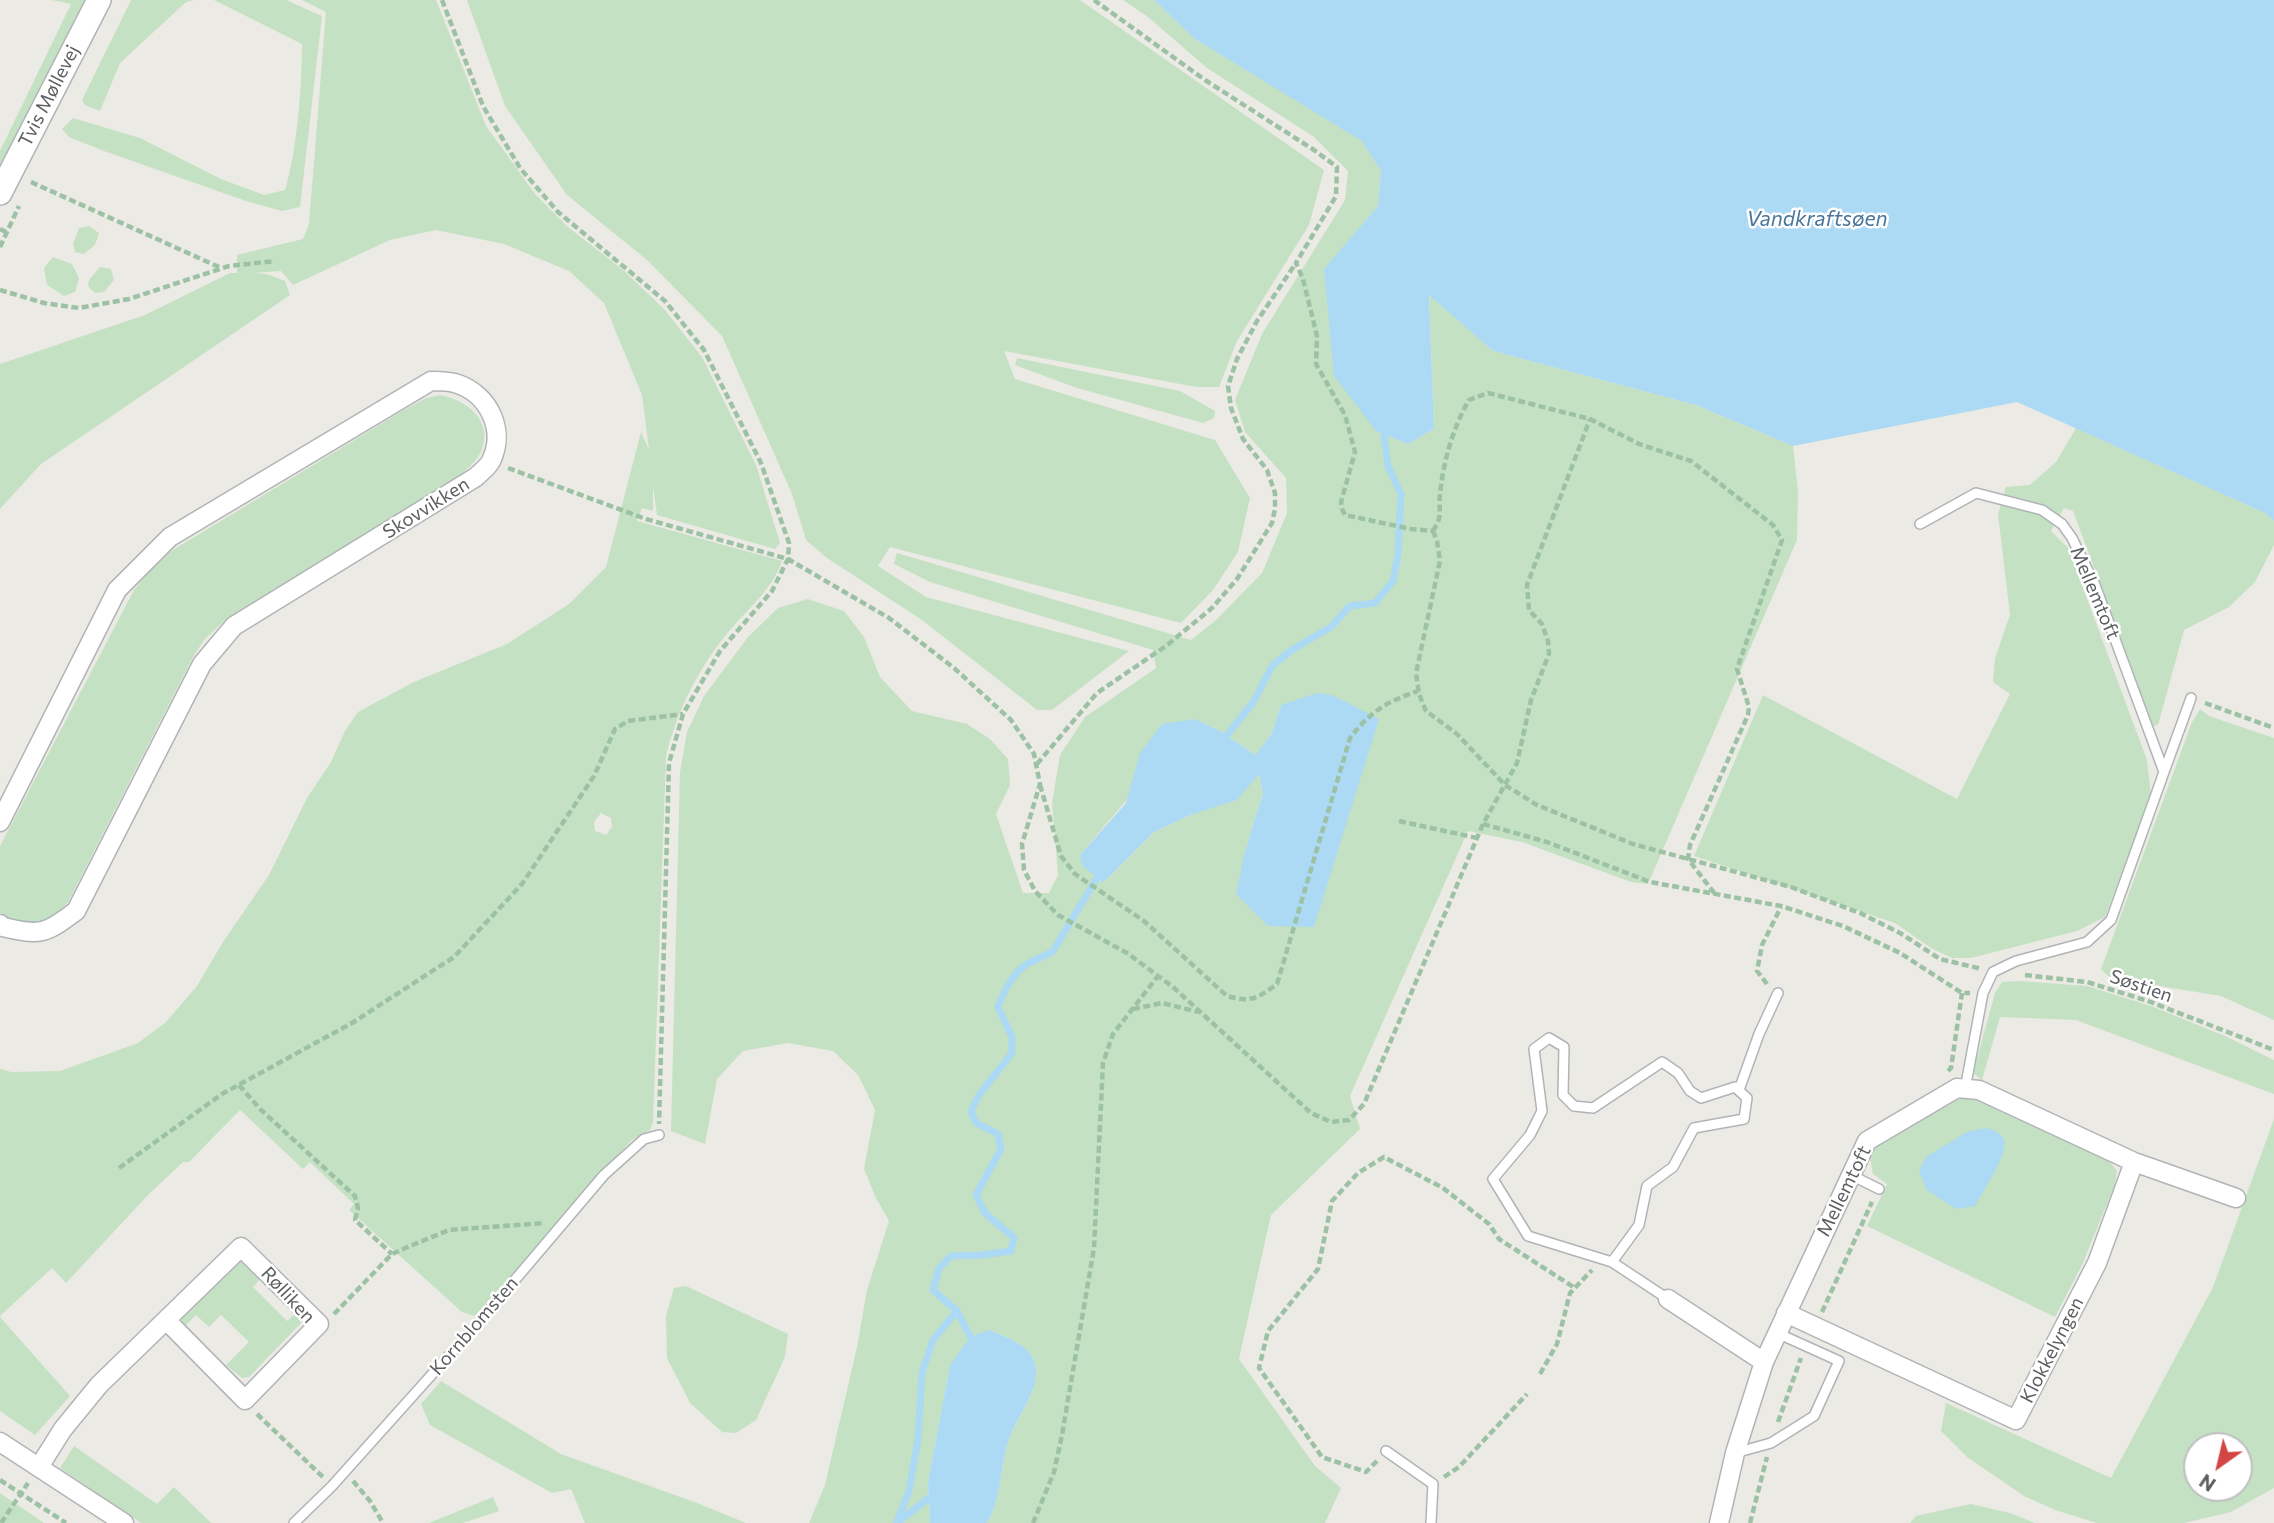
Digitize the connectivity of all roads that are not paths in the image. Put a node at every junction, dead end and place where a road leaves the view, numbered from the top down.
1 (99, 0) edge
2 (0, 193) edge
3 (1920, 524) dead end
4 (2191, 698) road end
5 (2164, 772) junction
6 (0, 822) edge
7 (1, 928) edge
8 (1778, 993) road end
9 (1965, 1089) junction
10 (1739, 1090) junction
11 (659, 1135) road end
12 (2134, 1162) junction
13 (1851, 1175) junction
14 (1879, 1188) dead end
15 (2235, 1198) dead end
16 (1607, 1261) junction
17 (1668, 1299) joint
18 (1786, 1313) junction
19 (167, 1321) junction
20 (1777, 1333) junction
21 (1764, 1362) junction
22 (0, 1442) edge
23 (1386, 1451) road end
24 (1735, 1453) junction
25 (39, 1467) junction
26 (124, 1523) edge
27 (293, 1523) edge
28 (1432, 1523) edge
29 (1719, 1523) edge

1 - 2 street, Tvis Møllevej
3 - 5 lane, Mellemtoft
4 - 5 lane
5 - 9 lane
6 - 7 street, Skovvikken
8 - 10 lane
9 - 12 street
9 - 13 street, Mellemtoft
10 - 16 lane
10 - 16 lane
11 - 27 lane, Kornblomsten
12 - 15 street
12 - 18 street, Klokkelyngen
13 - 14 lane
13 - 18 street, Mellemtoft
16 - 17 lane
17 - 21 street
18 - 20 street, Mellemtoft
19 - 19 street, Rølliken
19 - 25 street, Rølliken
20 - 21 street, Mellemtoft
20 - 24 lane
21 - 24 street, Mellemtoft
22 - 25 street
23 - 28 lane
24 - 29 street, Mellemtoft
25 - 26 street

